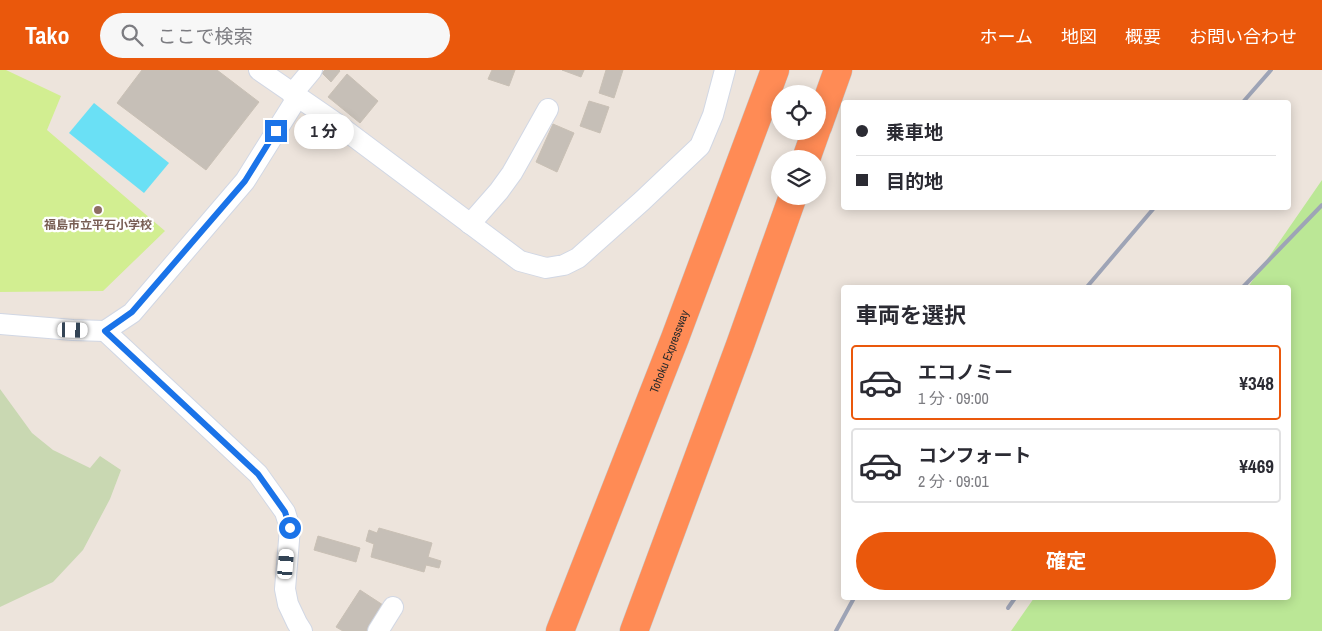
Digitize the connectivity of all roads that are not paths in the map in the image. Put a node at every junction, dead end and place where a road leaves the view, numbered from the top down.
1 (258, 70) edge
2 (312, 70) edge
3 (725, 70) edge
4 (775, 70) edge
5 (838, 70) edge
6 (294, 96) junction
7 (826, 104) edge
8 (548, 109) dead end
9 (790, 205) edge
10 (470, 224) junction
11 (0, 324) edge
12 (105, 331) junction
13 (393, 607) dead end
14 (302, 631) edge
15 (378, 631) edge
16 (560, 631) edge
17 (634, 631) edge

1 - 6 street
2 - 6 street
3 - 10 street
4 - 16 highway, Tohoku Expressway
5 - 7 highway
6 - 10 street
6 - 12 street
8 - 10 street
9 - 17 highway
11 - 12 street
12 - 14 street
13 - 15 street

